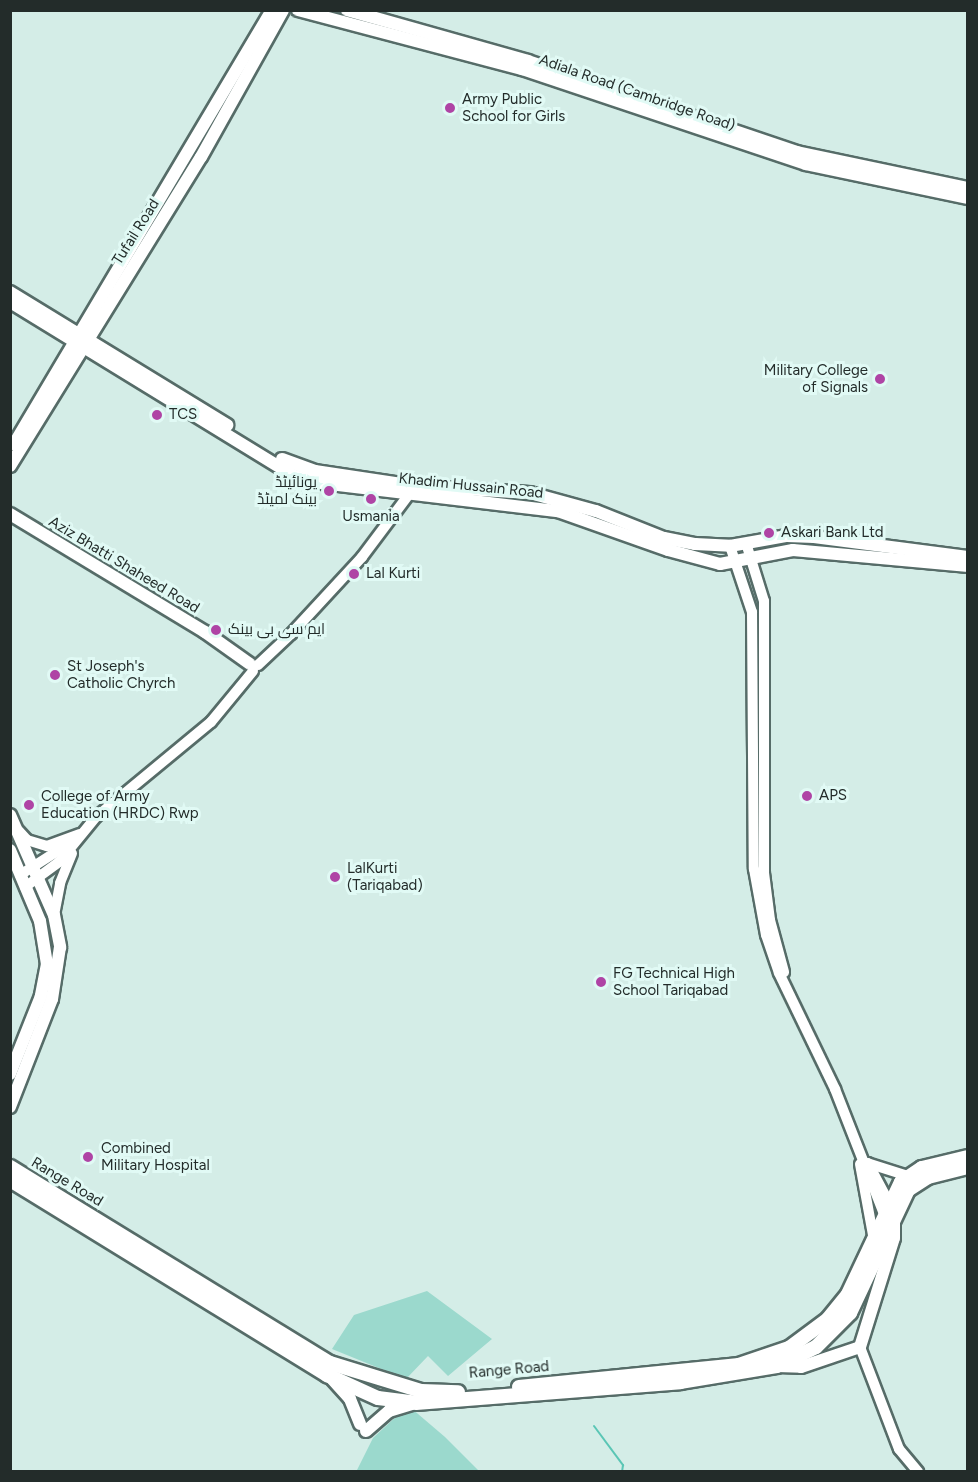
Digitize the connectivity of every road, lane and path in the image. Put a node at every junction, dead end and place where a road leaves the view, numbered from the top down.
1 (272, 10) edge
2 (283, 10) edge
3 (297, 10) edge
4 (347, 10) edge
5 (968, 188) edge
6 (968, 198) edge
7 (10, 292) edge
8 (10, 302) edge
9 (81, 340) junction
10 (10, 450) edge
11 (10, 466) edge
12 (412, 490) junction
13 (10, 514) edge
14 (10, 524) edge
15 (746, 543) junction
16 (730, 546) junction
17 (968, 557) edge
18 (750, 558) junction
19 (735, 561) junction
20 (968, 566) edge
21 (763, 597) junction
22 (749, 598) junction
23 (220, 645) junction
24 (254, 666) junction
25 (13, 821) edge
26 (84, 831) junction
27 (10, 850) edge
28 (33, 869) junction
29 (23, 881) junction
30 (38, 881) junction
31 (54, 915) junction
32 (786, 984) junction
33 (10, 1074) edge
34 (10, 1107) edge
35 (968, 1157) edge
36 (864, 1161) junction
37 (10, 1162) edge
38 (968, 1167) edge
39 (908, 1176) junction
40 (13, 1177) edge
41 (890, 1215) junction
42 (874, 1240) junction
43 (860, 1347) junction
44 (777, 1366) junction
45 (327, 1375) junction
46 (416, 1403) junction
47 (918, 1472) edge

1 - 9 main road, Tufail Road
2 - 9 main road, Tufail Road
3 - 6 main road, Adiala Road (Cambridge Road)
4 - 5 main road, Adiala Road (Cambridge Road)
7 - 9 main road, Khadim Hussain Road
8 - 9 main road, Khadim Hussain Road
9 - 10 main road, Tufail Road
9 - 11 main road, Tufail Road
9 - 12 main road, Khadim Hussain Road
12 - 16 main road, Khadim Hussain Road
12 - 19 main road, Khadim Hussain Road
12 - 24 street
13 - 23 main road, Aziz Bhatti Shaheed Road
14 - 23 main road, Aziz Bhatti Shaheed Road
15 - 16 main road, Khadim Hussain Road
15 - 17 main road, Khadim Hussain Road
15 - 18 street
16 - 19 street
18 - 19 main road, Khadim Hussain Road
18 - 20 main road, Khadim Hussain Road
18 - 21 street
19 - 22 street
21 - 22 street
21 - 32 street
22 - 32 street
23 - 24 main road, Aziz Bhatti Shaheed Road
24 - 26 street
25 - 26 street
25 - 28 main road
26 - 28 street
26 - 30 street
26 - 31 street
27 - 29 main road
28 - 29 street
28 - 30 main road
29 - 30 street
29 - 33 main road
30 - 31 main road
31 - 34 main road
32 - 36 street
35 - 39 main road
36 - 39 street
36 - 41 street
36 - 42 street
37 - 40 main road
38 - 41 main road
39 - 41 main road, Range Road
40 - 42 main road, Range Road
40 - 45 main road
41 - 42 main road, Range Road
41 - 43 main road
41 - 44 main road
43 - 44 main road
43 - 47 street
44 - 46 main road
45 - 46 main road
45 - 46 main road

